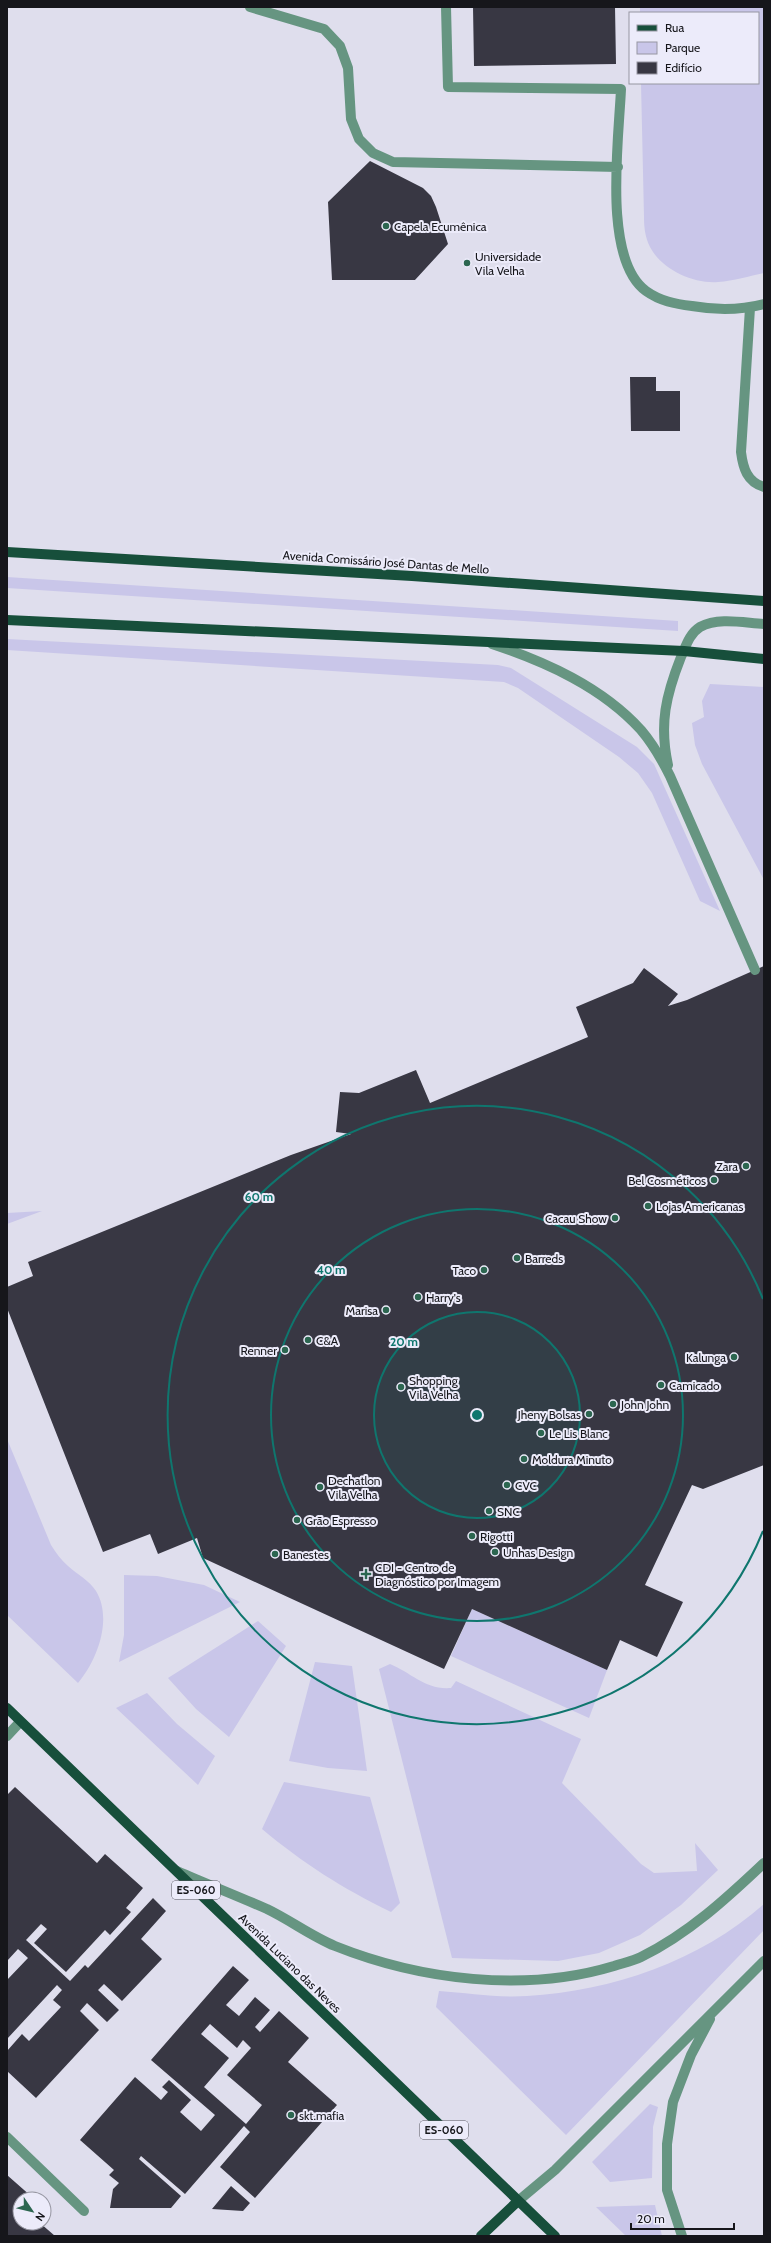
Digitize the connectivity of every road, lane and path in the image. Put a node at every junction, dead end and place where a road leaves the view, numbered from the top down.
1 (250, 7) edge
2 (446, 7) edge
3 (618, 167) junction
4 (764, 304) edge
5 (750, 308) junction
6 (764, 486) edge
7 (7, 552) edge
8 (764, 601) edge
9 (7, 620) edge
10 (764, 624) edge
11 (484, 641) junction
12 (684, 651) junction
13 (764, 659) edge
14 (670, 776) junction
15 (755, 970) dead end
16 (7, 1708) edge
17 (20, 1722) junction
18 (7, 1736) edge
19 (764, 1862) edge
20 (175, 1871) junction
21 (764, 1961) edge
22 (715, 2009) junction
23 (7, 2137) edge
24 (518, 2201) junction
25 (84, 2211) dead end
26 (481, 2236) edge
27 (555, 2236) edge
28 (682, 2236) edge

1 - 3 street
2 - 3 street
3 - 5 street
4 - 5 street
5 - 6 street
7 - 8 main road, Avenida Comissário José Dantas de Mello
9 - 11 main road
10 - 12 street
11 - 12 main road
11 - 14 street
12 - 13 main road
12 - 14 street
14 - 15 street
16 - 17 main road, Avenida Luciano das Neves / ES-060
17 - 18 street
17 - 20 main road, Avenida Luciano das Neves / ES-060
19 - 20 street
20 - 24 main road, Avenida Luciano das Neves / ES-060
21 - 22 street
22 - 24 street
22 - 28 street
23 - 25 street
24 - 26 main road
24 - 27 main road, Avenida Luciano das Neves / ES-060

